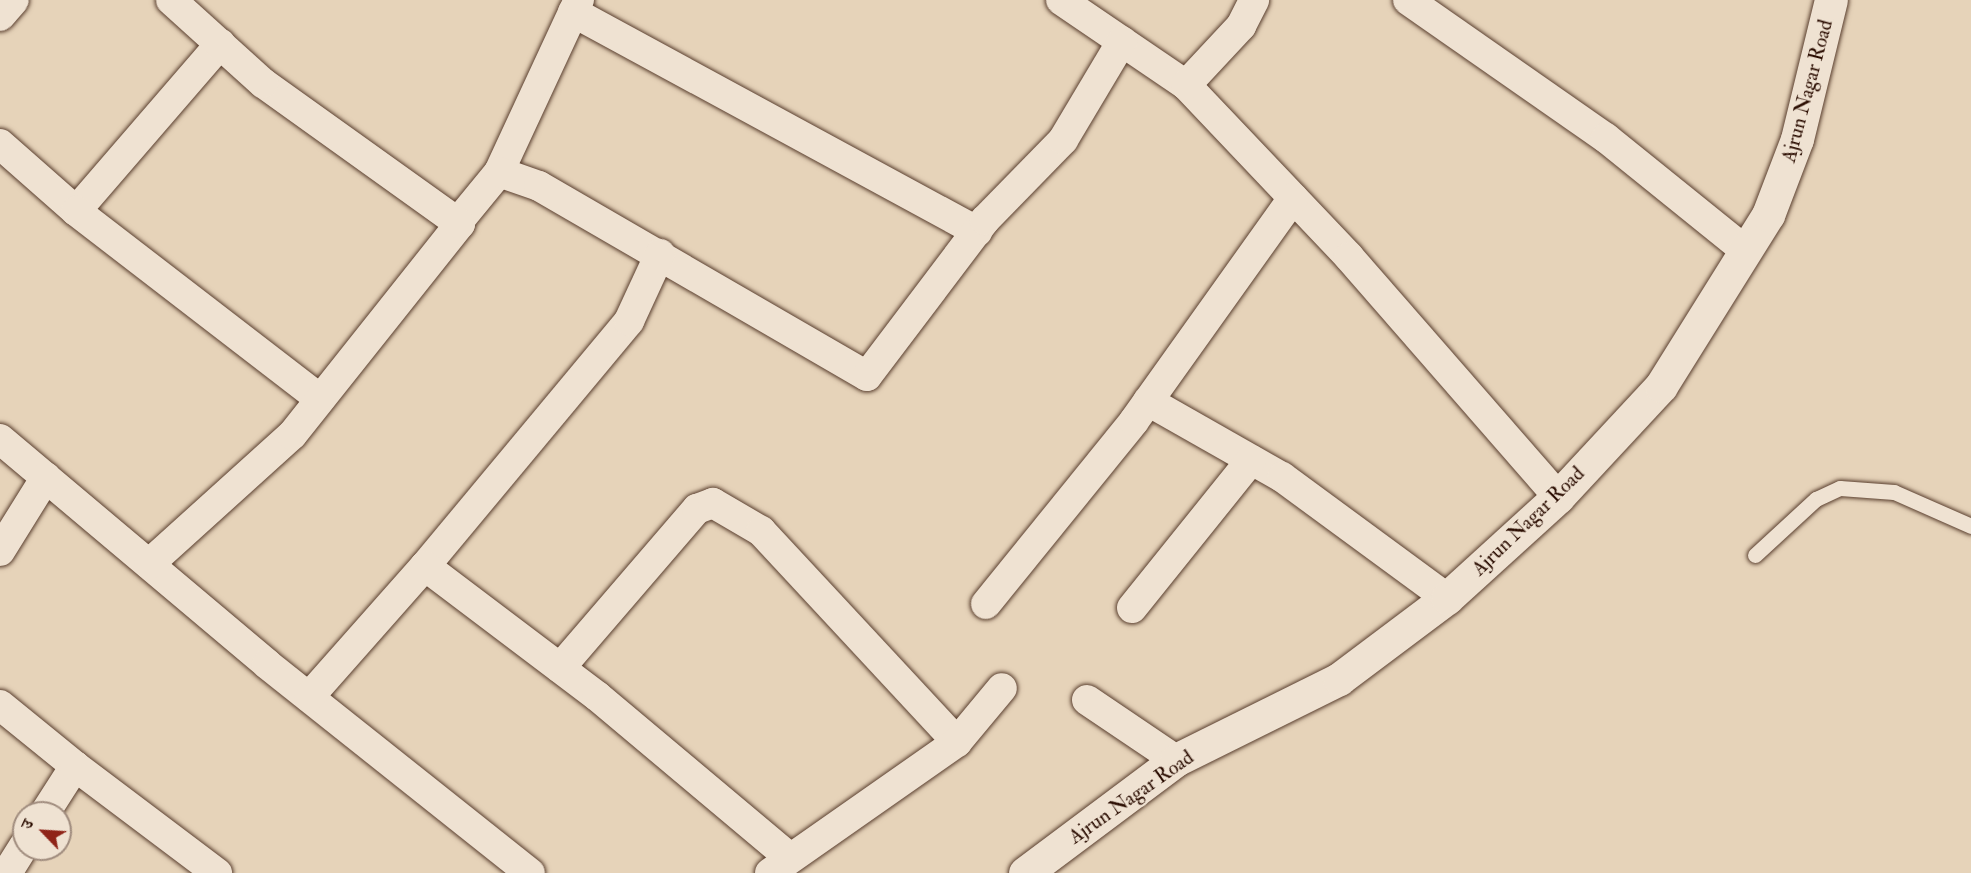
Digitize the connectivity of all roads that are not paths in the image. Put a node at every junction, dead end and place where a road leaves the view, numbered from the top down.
1 (14, 0) edge
2 (171, 0) edge
3 (1061, 0) edge
4 (1254, 0) edge
5 (1407, 0) edge
6 (1831, 0) edge
7 (576, 6) edge
8 (0, 16) edge
9 (1122, 41) junction
10 (220, 44) junction
11 (1186, 85) junction
12 (0, 144) edge
13 (499, 172) junction
14 (1293, 198) junction
15 (76, 212) junction
16 (458, 222) junction
17 (977, 231) junction
18 (1745, 250) junction
19 (660, 254) junction
20 (321, 399) junction
21 (1148, 401) junction
22 (0, 439) edge
23 (1251, 460) junction
24 (46, 477) junction
25 (1558, 497) junction
26 (1971, 526) edge
27 (0, 551) edge
28 (1755, 555) dead end
29 (149, 564) junction
30 (425, 566) junction
31 (1447, 598) junction
32 (986, 604) dead end
33 (1132, 608) dead end
34 (560, 668) junction
35 (1002, 688) dead end
36 (309, 697) junction
37 (1087, 700) dead end
38 (0, 705) edge
39 (957, 742) junction
40 (1176, 760) junction
41 (75, 766) junction
42 (53, 801) edge
43 (780, 865) edge
44 (217, 873) edge
45 (530, 873) edge
46 (1025, 873) edge

1 - 8 street
2 - 10 street
3 - 9 street
4 - 11 street
5 - 18 street
6 - 18 street, Ajrun Nagar Road
7 - 13 street
7 - 17 street
9 - 11 street
9 - 17 street
10 - 15 street
10 - 16 street
11 - 14 street
12 - 15 street
13 - 16 street
13 - 19 street
14 - 21 street
14 - 25 street
15 - 20 street
16 - 20 street
17 - 19 street
18 - 25 street, Ajrun Nagar Road
19 - 30 street
20 - 29 street
21 - 23 street
21 - 32 street
22 - 24 street
23 - 31 street
23 - 33 street
24 - 27 street
24 - 29 street
25 - 31 street, Ajrun Nagar Road
26 - 28 lane
29 - 36 street
30 - 34 street
30 - 36 street
31 - 40 street, Ajrun Nagar Road
34 - 39 street
34 - 43 street
35 - 39 street
36 - 45 street
37 - 40 street
38 - 41 street
39 - 43 street
40 - 46 street, Ajrun Nagar Road
41 - 42 street
41 - 44 street

